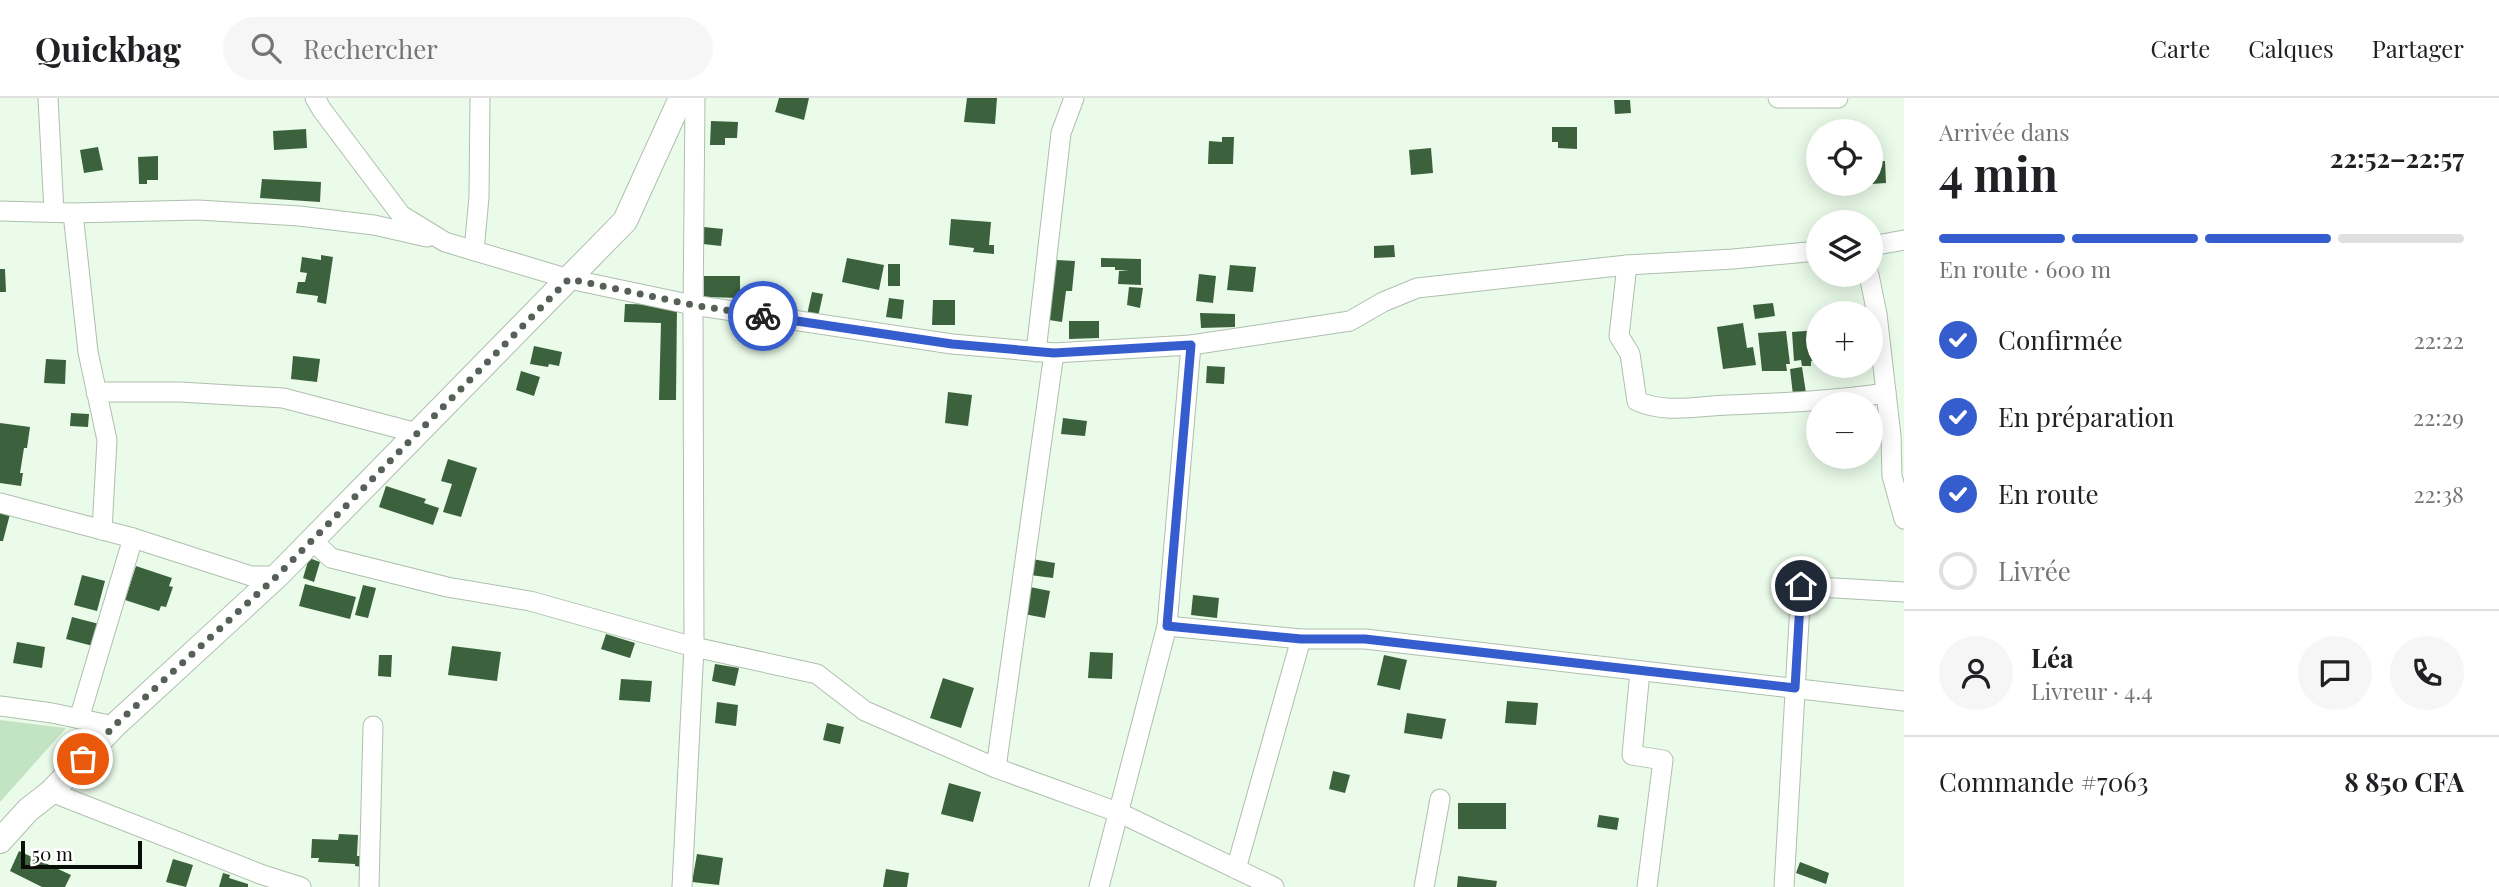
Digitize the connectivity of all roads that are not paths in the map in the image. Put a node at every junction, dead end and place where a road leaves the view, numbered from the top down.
1 (48, 98) edge
2 (315, 98) edge
3 (480, 98) edge
4 (681, 98) edge
5 (695, 98) edge
6 (1074, 98) edge
7 (1778, 98) edge
8 (1839, 98) edge
9 (0, 211) edge
10 (64, 213) junction
11 (1904, 240) edge
12 (445, 242) junction
13 (1883, 244) edge
14 (474, 251) junction
15 (1806, 252) edge
16 (1627, 265) junction
17 (569, 279) junction
18 (1872, 287) edge
19 (693, 305) junction
20 (1191, 345) junction
21 (1045, 352) junction
22 (96, 392) junction
23 (1886, 393) junction
24 (417, 433) junction
25 (0, 503) edge
26 (1904, 519) edge
27 (102, 530) junction
28 (133, 538) junction
29 (312, 540) junction
30 (277, 576) junction
31 (1904, 592) edge
32 (1167, 626) junction
33 (1301, 639) junction
34 (694, 647) junction
35 (1640, 671) junction
36 (1795, 688) junction
37 (1904, 701) edge
38 (0, 706) edge
39 (79, 719) junction
40 (114, 726) junction
41 (373, 726) dead end
42 (996, 768) junction
43 (51, 792) junction
44 (1440, 799) dead end
45 (1120, 813) junction
46 (0, 841) edge
47 (1236, 869) junction
48 (262, 881) edge
49 (301, 887) edge
50 (369, 887) edge
51 (682, 887) edge
52 (1099, 887) edge
53 (1274, 887) edge
54 (1424, 887) edge
55 (1647, 887) edge
56 (1784, 887) edge

1 - 10 street
2 - 12 street
3 - 14 street
4 - 17 street
5 - 19 street
6 - 21 street
7 - 8 street
9 - 10 street
10 - 12 street
10 - 22 street
11 - 13 street
12 - 14 street
14 - 17 street
15 - 16 street
16 - 20 street
16 - 23 street
17 - 19 street
17 - 24 street
18 - 23 street
19 - 21 street
19 - 34 street
20 - 21 street
20 - 32 street
21 - 42 street
22 - 24 street
22 - 27 street
23 - 26 street
24 - 29 street
25 - 27 street
27 - 28 street
28 - 30 street
28 - 39 street
29 - 30 street
29 - 34 street
30 - 40 street
31 - 36 street
32 - 33 street
32 - 45 street
33 - 35 street
33 - 47 street
34 - 42 street
34 - 51 street
35 - 36 street
35 - 55 street
36 - 37 street
36 - 56 street
38 - 39 street
39 - 40 street
40 - 43 street
41 - 50 street
42 - 45 street
43 - 46 street
43 - 48 street
44 - 54 street
45 - 47 street
45 - 52 street
47 - 53 street
48 - 49 street

